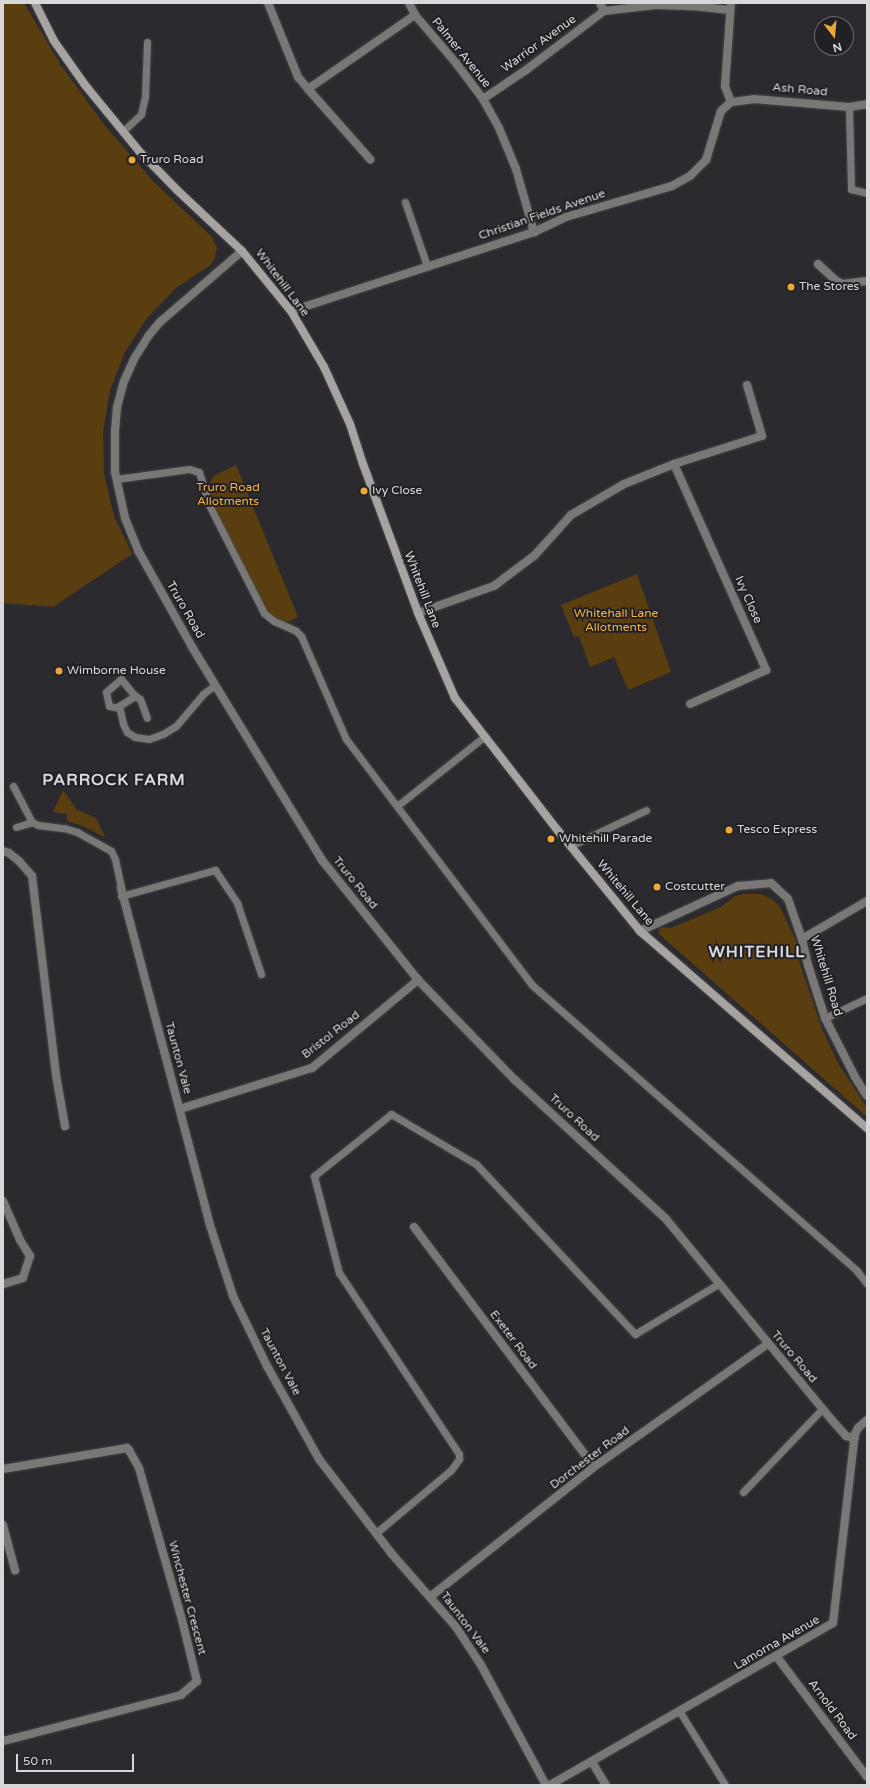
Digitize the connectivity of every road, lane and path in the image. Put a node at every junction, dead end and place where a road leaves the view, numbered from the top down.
1 (35, 3) edge
2 (268, 3) edge
3 (409, 3) edge
4 (600, 3) edge
5 (731, 6) edge
6 (604, 11) junction
7 (415, 15) junction
8 (146, 42) dead end
9 (308, 89) junction
10 (483, 99) junction
11 (731, 102) junction
12 (867, 104) edge
13 (849, 107) junction
14 (124, 131) junction
15 (370, 158) dead end
16 (867, 193) edge
17 (405, 202) dead end
18 (534, 232) junction
19 (242, 251) junction
20 (818, 264) dead end
21 (427, 266) junction
22 (867, 281) edge
23 (291, 311) junction
24 (747, 385) dead end
25 (674, 464) junction
26 (116, 479) junction
27 (418, 613) junction
28 (215, 686) junction
29 (135, 696) junction
30 (690, 704) dead end
31 (119, 708) junction
32 (147, 718) dead end
33 (485, 736) junction
34 (13, 786) dead end
35 (397, 806) junction
36 (646, 810) dead end
37 (32, 822) junction
38 (16, 827) dead end
39 (570, 846) junction
40 (4, 851) edge
41 (121, 892) junction
42 (867, 901) edge
43 (640, 931) junction
44 (802, 939) junction
45 (261, 974) dead end
46 (418, 980) junction
47 (867, 998) edge
48 (825, 1018) junction
49 (867, 1096) edge
50 (180, 1110) junction
51 (65, 1126) dead end
52 (867, 1128) edge
53 (3, 1201) edge
54 (414, 1227) dead end
55 (3, 1284) edge
56 (718, 1284) junction
57 (867, 1284) edge
58 (768, 1344) junction
59 (822, 1409) junction
60 (867, 1420) edge
61 (855, 1439) junction
62 (594, 1468) junction
63 (3, 1469) edge
64 (743, 1492) dead end
65 (3, 1525) edge
66 (376, 1533) junction
67 (15, 1570) dead end
68 (430, 1597) junction
69 (777, 1657) junction
70 (680, 1712) junction
71 (3, 1741) edge
72 (592, 1762) junction
73 (867, 1777) edge
74 (546, 1785) edge
75 (550, 1785) edge
76 (606, 1785) edge
77 (725, 1785) edge

1 - 14 street, Whitehill Lane
2 - 9 street
3 - 7 street, Palmer Avenue
4 - 6 street
5 - 6 street
5 - 11 street
6 - 10 street, Warrior Avenue
7 - 9 street
7 - 10 street, Palmer Avenue
8 - 14 lane
9 - 15 street
10 - 18 street, Palmer Avenue
11 - 13 street, Ash Road
11 - 18 street, Christian Fields Avenue
12 - 13 street, Ash Road
13 - 16 lane
14 - 19 street, Whitehill Lane
17 - 21 lane
18 - 21 street, Christian Fields Avenue
19 - 23 street, Whitehill Lane
19 - 26 street, Truro Road
20 - 22 street
21 - 23 street, Christian Fields Avenue
23 - 27 street, Whitehill Lane
24 - 25 street
25 - 27 street
25 - 30 street, Ivy Close
26 - 28 street, Truro Road
26 - 35 lane
27 - 33 street, Whitehill Lane
28 - 31 lane
28 - 46 street, Truro Road
29 - 31 lane
29 - 31 lane
29 - 32 lane
33 - 35 lane
33 - 39 street, Whitehill Lane
34 - 37 lane
35 - 57 lane
36 - 39 lane
37 - 38 lane
37 - 41 lane
39 - 43 street, Whitehill Lane
40 - 51 street
41 - 45 lane
41 - 50 street, Taunton Vale
42 - 44 street
43 - 44 street, Whitehill Road
43 - 52 street, Whitehill Lane
44 - 48 street, Whitehill Road
46 - 50 street, Bristol Road
46 - 56 street, Truro Road
47 - 48 lane
48 - 49 street, Whitehill Road
50 - 66 street, Taunton Vale
53 - 55 street
54 - 62 street, Exeter Road
56 - 58 street, Truro Road
56 - 66 lane
58 - 59 street, Truro Road
58 - 62 street, Dorchester Road
59 - 61 street, Truro Road
59 - 64 lane
60 - 61 street, Lamorna Avenue
61 - 69 street, Lamorna Avenue
62 - 68 street, Dorchester Road
63 - 71 street, Winchester Crescent
65 - 67 street
66 - 68 street, Taunton Vale
68 - 74 street, Taunton Vale
69 - 70 street, Lamorna Avenue
69 - 73 street, Arnold Road
70 - 72 street, Lamorna Avenue
70 - 77 lane
72 - 75 street, Lamorna Avenue
72 - 76 street

